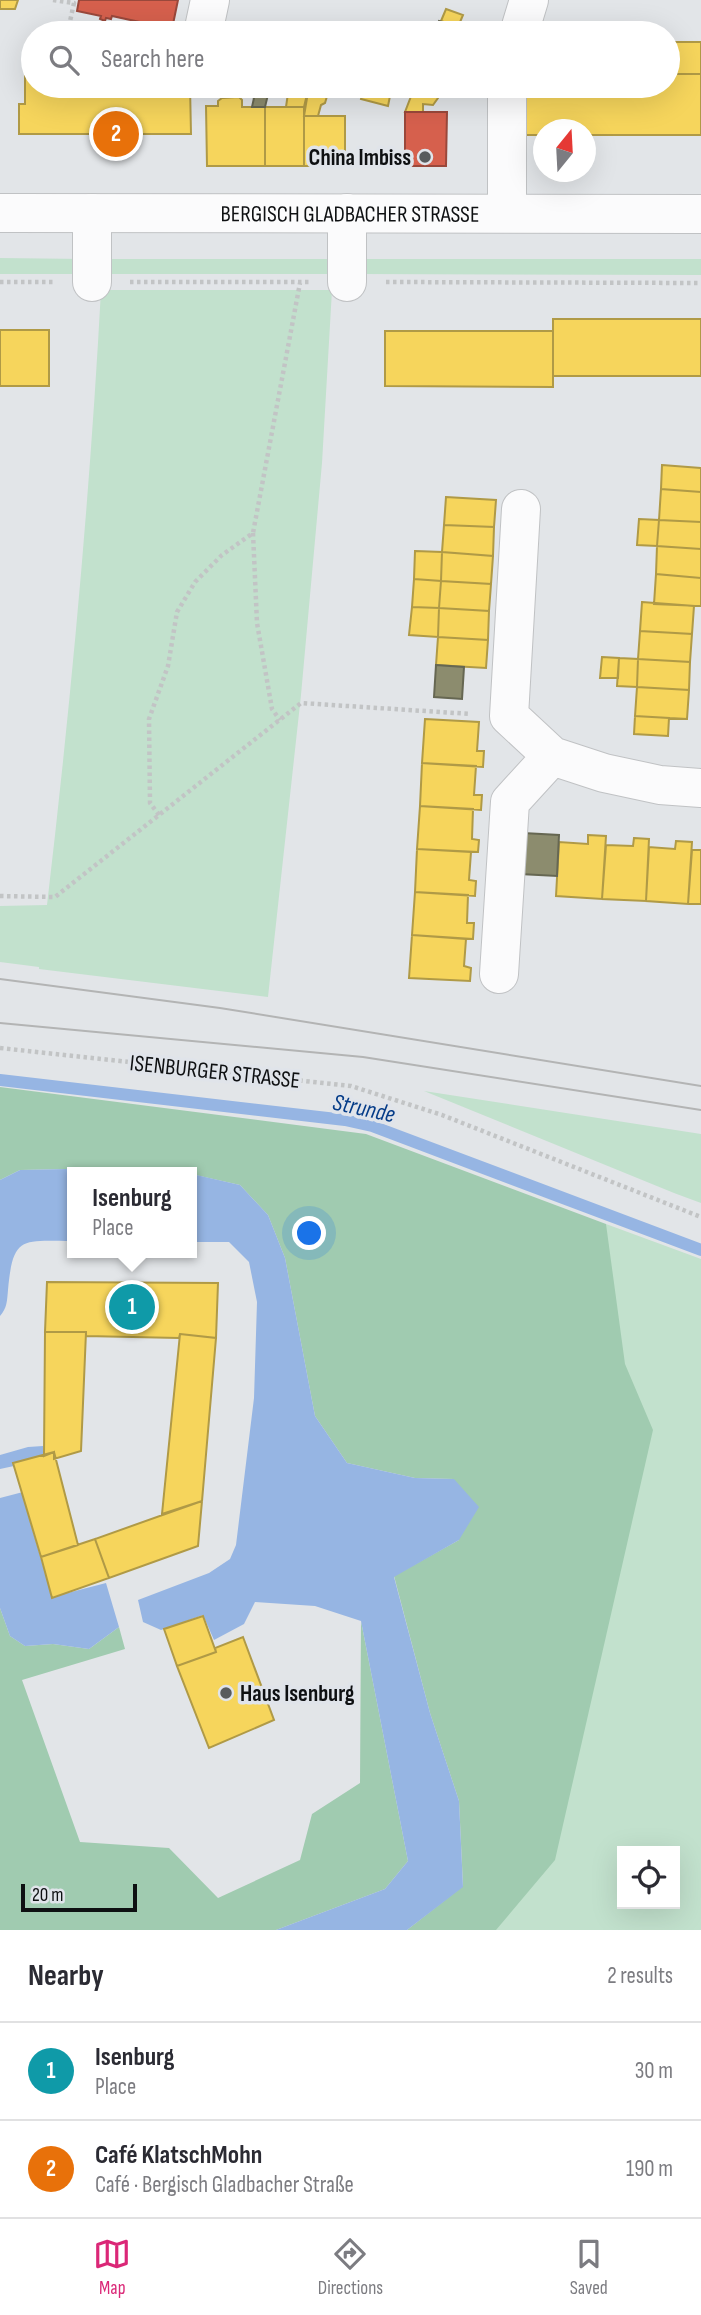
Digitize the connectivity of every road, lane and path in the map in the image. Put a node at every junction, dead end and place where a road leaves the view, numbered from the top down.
1 (53, 0) edge
2 (210, 0) edge
3 (529, 0) edge
4 (70, 21) edge
5 (206, 21) edge
6 (523, 21) edge
7 (507, 98) edge
8 (0, 213) edge
9 (92, 213) junction
10 (347, 213) junction
11 (507, 214) junction
12 (701, 214) edge
13 (92, 282) dead end
14 (300, 282) dead end
15 (347, 282) dead end
16 (521, 509) dead end
17 (253, 533) junction
18 (509, 716) junction
19 (280, 720) junction
20 (552, 756) junction
21 (701, 788) edge
22 (159, 815) junction
23 (0, 896) edge
24 (499, 974) dead end
25 (0, 1048) edge
26 (701, 1217) edge

1 - 4 path
2 - 5 main road
3 - 6 main road
7 - 11 main road
8 - 9 main road, BERGISCH GLADBACHER STRASSE
9 - 10 main road, BERGISCH GLADBACHER STRASSE
9 - 13 main road
10 - 11 main road, BERGISCH GLADBACHER STRASSE
10 - 15 main road
11 - 12 main road, BERGISCH GLADBACHER STRASSE
14 - 17 path
16 - 18 main road
17 - 19 path
17 - 22 path
18 - 19 path
18 - 20 main road
19 - 22 path
20 - 21 main road
20 - 24 main road
22 - 23 path
25 - 26 path, ISENBURGER STRASSE

